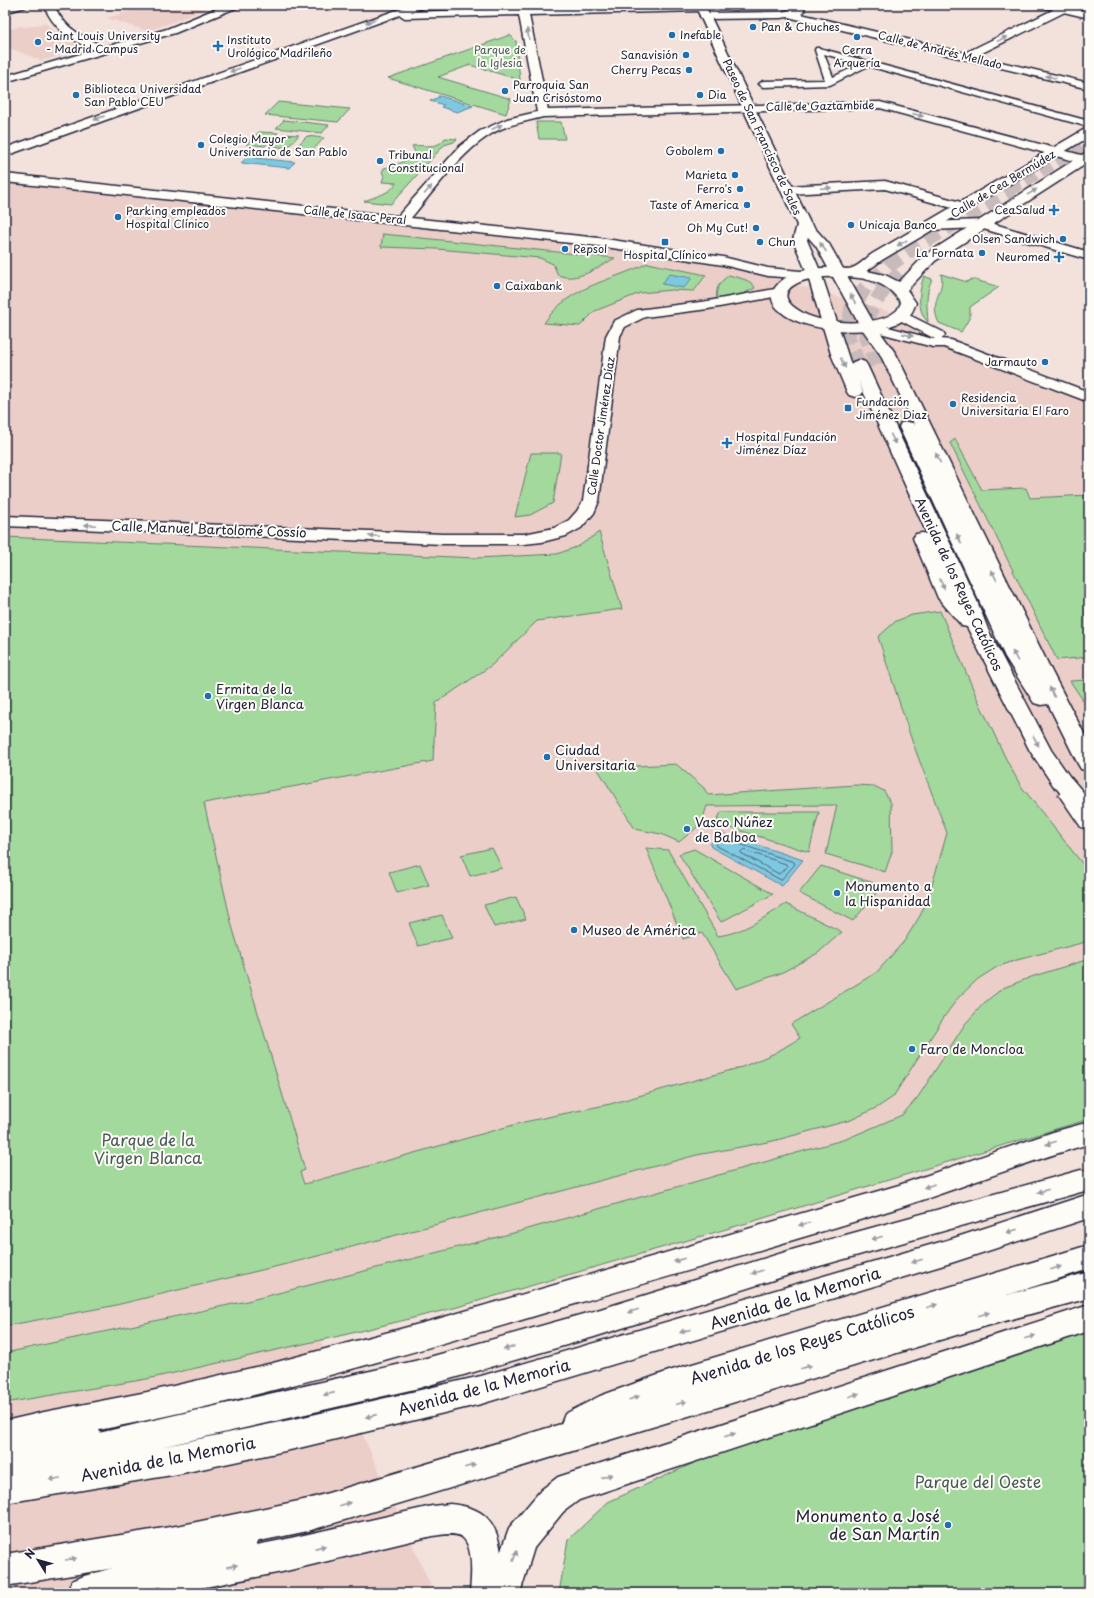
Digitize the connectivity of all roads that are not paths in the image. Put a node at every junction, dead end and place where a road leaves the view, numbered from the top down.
1 (21, 5) edge
2 (49, 5) edge
3 (234, 5) edge
4 (421, 5) edge
5 (425, 5) edge
6 (799, 5) edge
7 (1046, 5) edge
8 (199, 7) dead end
9 (1067, 7) edge
10 (5, 10) edge
11 (703, 10) edge
12 (217, 12) junction
13 (523, 12) junction
14 (445, 13) junction
15 (790, 14) junction
16 (1089, 15) edge
17 (391, 16) junction
18 (104, 50) junction
19 (967, 56) junction
20 (868, 63) junction
21 (5, 79) edge
22 (830, 82) junction
23 (763, 84) dead end
24 (1089, 86) edge
25 (749, 108) junction
26 (543, 114) junction
27 (1089, 124) edge
28 (1089, 132) edge
29 (5, 152) edge
30 (1056, 152) junction
31 (1087, 159) edge
32 (5, 178) edge
33 (787, 190) junction
34 (963, 207) junction
35 (402, 220) junction
36 (981, 224) junction
37 (804, 225) junction
38 (930, 226) junction
39 (1089, 256) edge
40 (705, 259) junction
41 (838, 272) junction
42 (855, 273) junction
43 (810, 274) junction
44 (781, 290) junction
45 (900, 290) junction
46 (708, 305) junction
47 (785, 307) junction
48 (901, 315) junction
49 (831, 326) junction
50 (869, 326) junction
51 (946, 343) junction
52 (1089, 397) edge
53 (5, 521) edge
54 (412, 538) joint
55 (979, 632) junction
56 (1089, 764) edge
57 (1089, 772) edge
58 (1063, 784) junction
59 (1089, 813) edge
60 (1089, 822) edge
61 (1089, 1133) edge
62 (1085, 1193) edge
63 (1089, 1258) edge
64 (1089, 1285) edge
65 (1089, 1318) edge
66 (171, 1430) junction
67 (5, 1436) edge
68 (5, 1448) edge
69 (523, 1450) junction
70 (5, 1470) edge
71 (5, 1488) edge
72 (308, 1516) junction
73 (5, 1570) edge
74 (138, 1578) junction
75 (84, 1593) edge
76 (486, 1593) edge
77 (503, 1593) edge

1 - 10 street
2 - 18 street
3 - 12 street
4 - 17 street
5 - 14 street
6 - 15 street
7 - 9 main road
8 - 12 street
9 - 16 main road
19 -> 9 street
11 - 13 street, Calle de Andrés Mellado
11 - 15 street, Calle de Andrés Mellado
11 - 25 main road, Paseo de San Francisco de Sales
12 - 18 street
13 - 14 street, Calle de Andrés Mellado
26 -> 13 street
14 - 17 street
15 - 19 street, Calle de Andrés Mellado
17 -> 29 street
18 - 21 street
24 -> 19 street, Calle de Andrés Mellado
20 - 22 street
20 - 22 street
20 - 27 street
22 - 23 street
25 - 26 street, Calle de Gaztambide
25 -> 30 street, Calle de Gaztambide
25 - 33 main road, Paseo de San Francisco de Sales
35 -> 26 street, Calle de Gaztambide
28 - 30 main road, Calle de Cea Bermúdez
30 - 31 street, Calle de Gaztambide
30 - 34 main road, Calle de Cea Bermúdez
36 -> 31 main road, Calle de Cea Bermúdez
32 - 35 street, Calle de Isaac Peral
33 -> 34 street
33 - 37 main road, Paseo de San Francisco de Sales
34 - 38 main road, Calle de Cea Bermúdez
35 - 40 street, Calle de Isaac Peral
36 - 38 street
36 - 39 street
36 - 45 main road, Calle de Cea Bermúdez
41 -> 37 main road, Paseo de San Francisco de Sales
37 - 43 main road, Paseo de San Francisco de Sales
38 -> 42 main road, Calle de Cea Bermúdez
40 - 43 street, Calle de Isaac Peral
40 - 44 street, Calle de Isaac Peral
41 - 42 main road
41 - 43 main road
50 -> 41 main road
42 - 45 main road
43 - 44 main road
43 - 49 main road
44 - 46 street, Calle Doctor Jiménez Díaz
44 - 47 main road
45 - 48 main road
46 - 47 street, Calle Doctor Jiménez Díaz
46 - 54 street, Calle Doctor Jiménez Díaz
47 - 49 main road
48 - 50 main road
48 - 51 street
49 - 50 main road
49 -> 55 main road
50 -> 51 street
56 -> 50 main road
51 - 52 street
54 -> 53 street, Calle Manuel Bartolomé Cossío
57 -> 55 main road, Avenida de los Reyes Católicos
55 -> 58 main road, Avenida de los Reyes Católicos
58 - 59 main road, Avenida de los Reyes Católicos
58 - 60 main road
61 -> 67 main road
62 -> 66 main road, Avenida de la Memoria
62 -> 71 main road, Avenida de la Memoria
69 -> 63 main road, Avenida de los Reyes Católicos
69 -> 64 main road
77 -> 65 main road
66 - 68 main road, Avenida de la Memoria
66 - 70 main road, Avenida de la Memoria
72 -> 69 main road
73 -> 72 main road
72 - 74 main road
74 - 75 main road
74 -> 76 street

